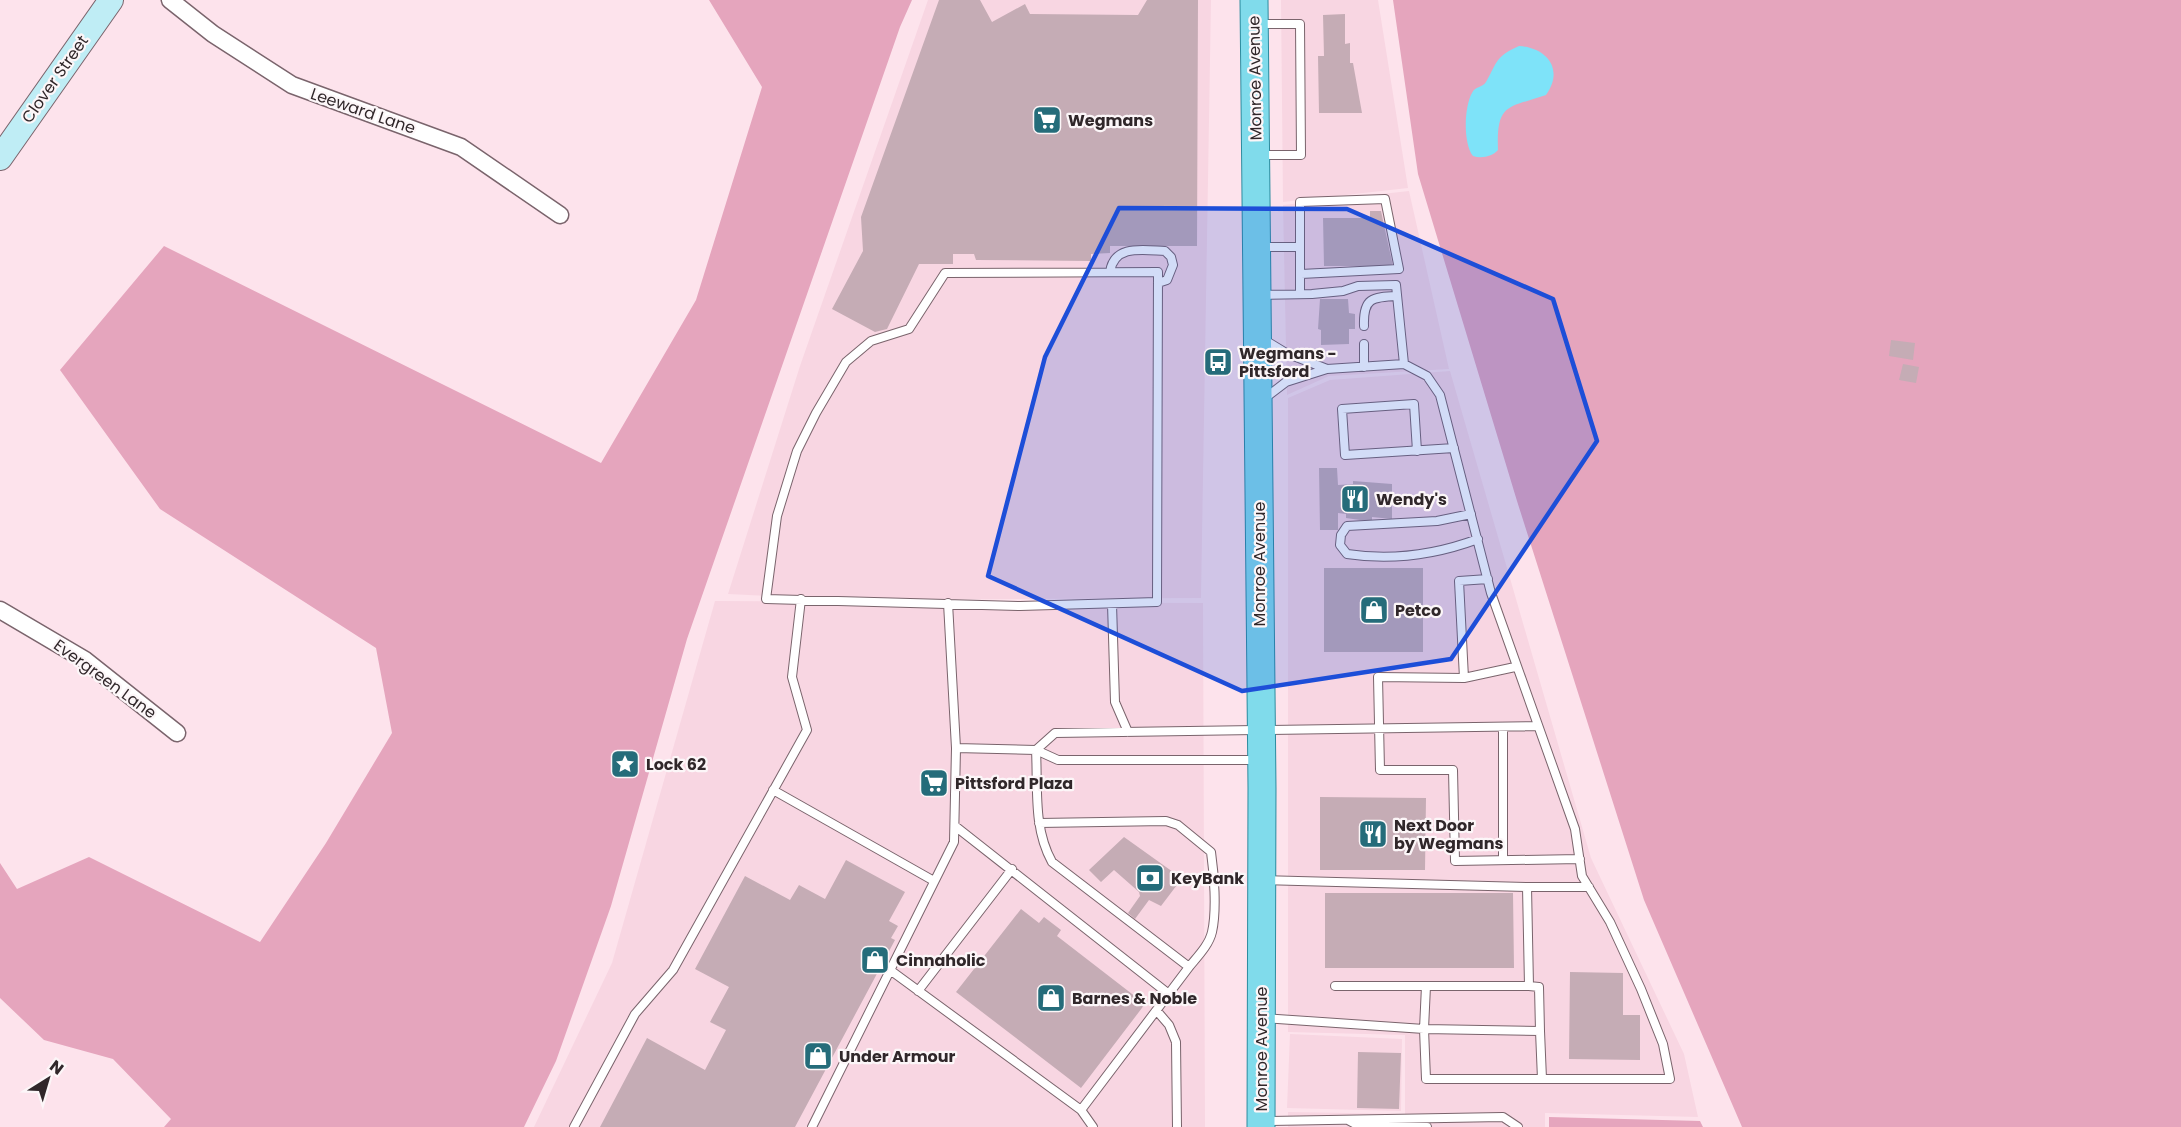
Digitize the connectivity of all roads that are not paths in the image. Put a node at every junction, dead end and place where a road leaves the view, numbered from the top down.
1 (111, 0) edge
2 (171, 0) edge
3 (1254, 12) edge
4 (1256, 155) junction
5 (0, 158) edge
6 (560, 215) dead end
7 (1257, 247) junction
8 (1300, 247) junction
9 (1110, 272) junction
10 (1300, 274) junction
11 (1158, 284) junction
12 (1300, 294) junction
13 (1257, 295) junction
14 (1397, 296) junction
15 (1364, 326) dead end
16 (1257, 335) junction
17 (1364, 344) dead end
18 (1404, 364) junction
19 (1364, 367) junction
20 (1326, 369) junction
21 (1257, 408) junction
22 (1454, 448) junction
23 (1417, 451) junction
24 (1471, 514) junction
25 (1478, 539) junction
26 (1488, 579) junction
27 (801, 599) junction
28 (948, 603) junction
29 (1112, 603) junction
30 (0, 610) edge
31 (1515, 667) junction
32 (1464, 678) junction
33 (1538, 726) junction
34 (1503, 727) junction
35 (1379, 729) junction
36 (1128, 732) junction
37 (1260, 732) junction
38 (177, 733) dead end
39 (956, 748) junction
40 (1036, 750) junction
41 (1261, 760) junction
42 (773, 790) junction
43 (1039, 824) junction
44 (955, 826) junction
45 (1580, 859) junction
46 (1503, 860) junction
47 (1012, 869) junction
48 (1261, 880) junction
49 (934, 881) junction
50 (1527, 887) junction
51 (1589, 888) junction
52 (1189, 967) junction
53 (890, 970) junction
54 (1335, 986) dead end
55 (1426, 986) junction
56 (1529, 986) junction
57 (918, 992) junction
58 (1170, 995) junction
59 (1157, 1011) junction
60 (1262, 1018) junction
61 (1424, 1029) junction
62 (1540, 1031) junction
63 (1542, 1079) junction
64 (1081, 1110) junction
65 (1343, 1122) edge
66 (1262, 1124) edge
67 (574, 1127) edge
68 (812, 1127) edge
69 (1093, 1127) edge
70 (1177, 1127) edge
71 (1427, 1127) edge
72 (1518, 1127) edge

1 - 5 main road, Clover Street
2 - 6 street, Leeward Lane
3 - 4 main road, Monroe Avenue
3 - 4 lane
4 - 7 main road, Monroe Avenue
7 - 8 lane
7 - 13 main road, Monroe Avenue
8 - 10 lane
8 - 10 lane
9 - 11 lane
9 - 11 lane
9 - 27 lane
10 - 12 lane
11 - 29 lane
12 - 13 lane
12 - 14 lane
13 - 16 main road, Monroe Avenue
14 - 15 lane
14 - 18 lane
16 - 20 lane
16 - 21 main road, Monroe Avenue
17 - 19 lane
18 - 19 lane
18 - 22 lane
19 - 20 lane
20 - 21 lane
21 - 37 main road, Monroe Avenue
22 - 23 lane
22 - 24 lane
23 - 23 lane
24 - 25 lane
24 - 25 lane
25 - 26 lane
26 - 31 lane
26 - 32 lane
27 - 28 lane
27 - 42 lane
28 - 29 lane
28 - 39 lane
29 - 36 lane
30 - 38 street, Evergreen Lane
31 - 32 lane
31 - 33 lane
32 - 35 lane
33 - 34 lane
33 - 45 lane
34 - 35 lane
34 - 46 lane
35 - 37 lane
35 - 46 lane
36 - 37 lane
36 - 40 lane
37 - 41 main road, Monroe Avenue
39 - 40 lane
39 - 44 lane
40 - 41 lane
40 - 43 lane
41 - 48 main road, Monroe Avenue
42 - 49 lane
42 - 67 lane
43 - 52 lane
43 - 52 lane
44 - 47 lane
44 - 49 lane
45 - 46 lane
45 - 51 lane
47 - 57 lane
47 - 58 lane
48 - 50 lane
48 - 60 main road, Monroe Avenue
49 - 53 lane
50 - 51 lane
50 - 56 lane
51 - 63 lane
52 - 58 lane
53 - 57 lane
53 - 68 lane
54 - 55 lane
55 - 56 lane
55 - 61 lane
56 - 62 lane
57 - 64 lane
58 - 59 lane
59 - 64 lane
59 - 70 lane
60 - 61 lane
60 - 66 main road, Monroe Avenue
61 - 62 lane
61 - 63 lane
62 - 63 lane
64 - 69 lane
65 - 66 lane
65 - 71 lane
65 - 72 lane

